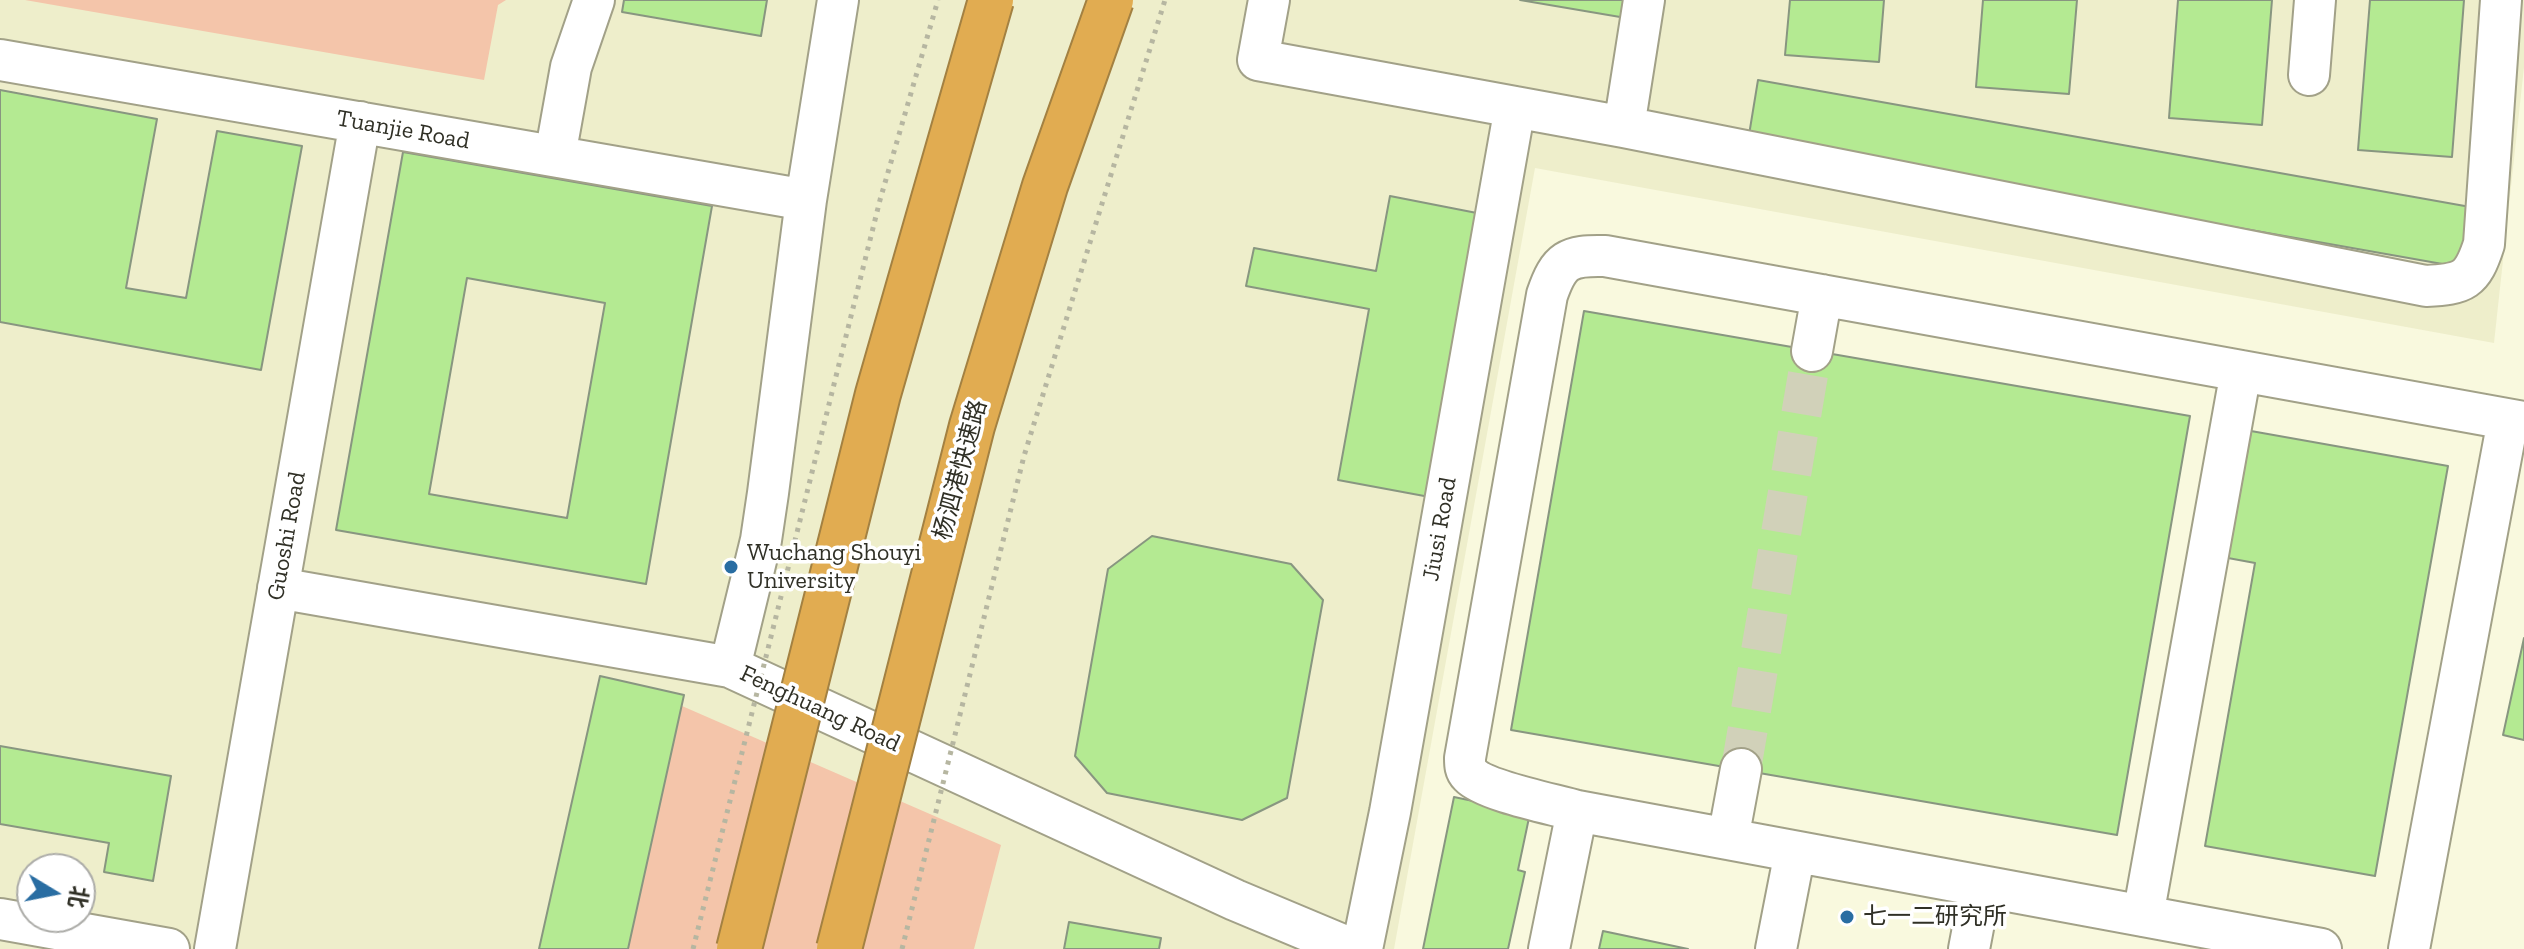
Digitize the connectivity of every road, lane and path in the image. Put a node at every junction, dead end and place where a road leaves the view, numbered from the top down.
1 (594, 0) edge
2 (838, 0) edge
3 (991, 0) edge
4 (1111, 0) edge
5 (1165, 0) edge
6 (1269, 0) edge
7 (1644, 0) edge
8 (2315, 0) edge
9 (2501, 0) edge
10 (0, 60) edge
11 (2309, 75) dead end
12 (1515, 107) junction
13 (360, 122) junction
14 (1624, 127) junction
15 (555, 156) junction
16 (806, 200) junction
17 (1822, 295) junction
18 (1812, 351) tunnel mouth
19 (2241, 371) junction
20 (2516, 421) edge
21 (278, 588) junction
22 (730, 667) junction
23 (1741, 769) tunnel mouth
24 (1577, 811) junction
25 (1728, 839) junction
26 (1795, 852) junction
27 (1981, 886) junction
28 (2143, 916) junction
29 (0, 919) edge
30 (2182, 936) edge
31 (169, 949) edge
32 (215, 949) edge
33 (739, 949) edge
34 (839, 949) edge
35 (902, 949) edge
36 (1352, 949) edge
37 (1362, 949) edge
38 (1549, 949) edge
39 (1776, 949) edge
40 (1969, 949) edge
41 (2321, 949) edge
42 (2409, 949) edge

1 - 15 street
2 - 16 street, Fenghuang Road
3 - 33 highway, bridge
4 - 34 highway, 杨泗港快速路, bridge
5 - 35 path, bridge
6 - 12 street
7 - 14 street
8 - 11 street
9 - 14 street
10 - 13 street, Tuanjie Road
12 - 14 street
12 - 37 street, Jiusi Road
13 - 15 street, Tuanjie Road
13 - 21 street, Guoshi Road
15 - 16 street, Tuanjie Road
16 - 22 street, Fenghuang Road
17 - 18 street
17 - 19 street
17 - 24 street
19 - 20 street
19 - 28 street
20 - 42 street
21 - 22 street
21 - 32 street, Guoshi Road
22 - 36 street, Fenghuang Road
23 - 25 street
24 - 25 street
24 - 38 street
25 - 26 street
26 - 27 street
26 - 39 street
27 - 28 street
27 - 40 street
28 - 30 street
29 - 31 street
30 - 41 street

